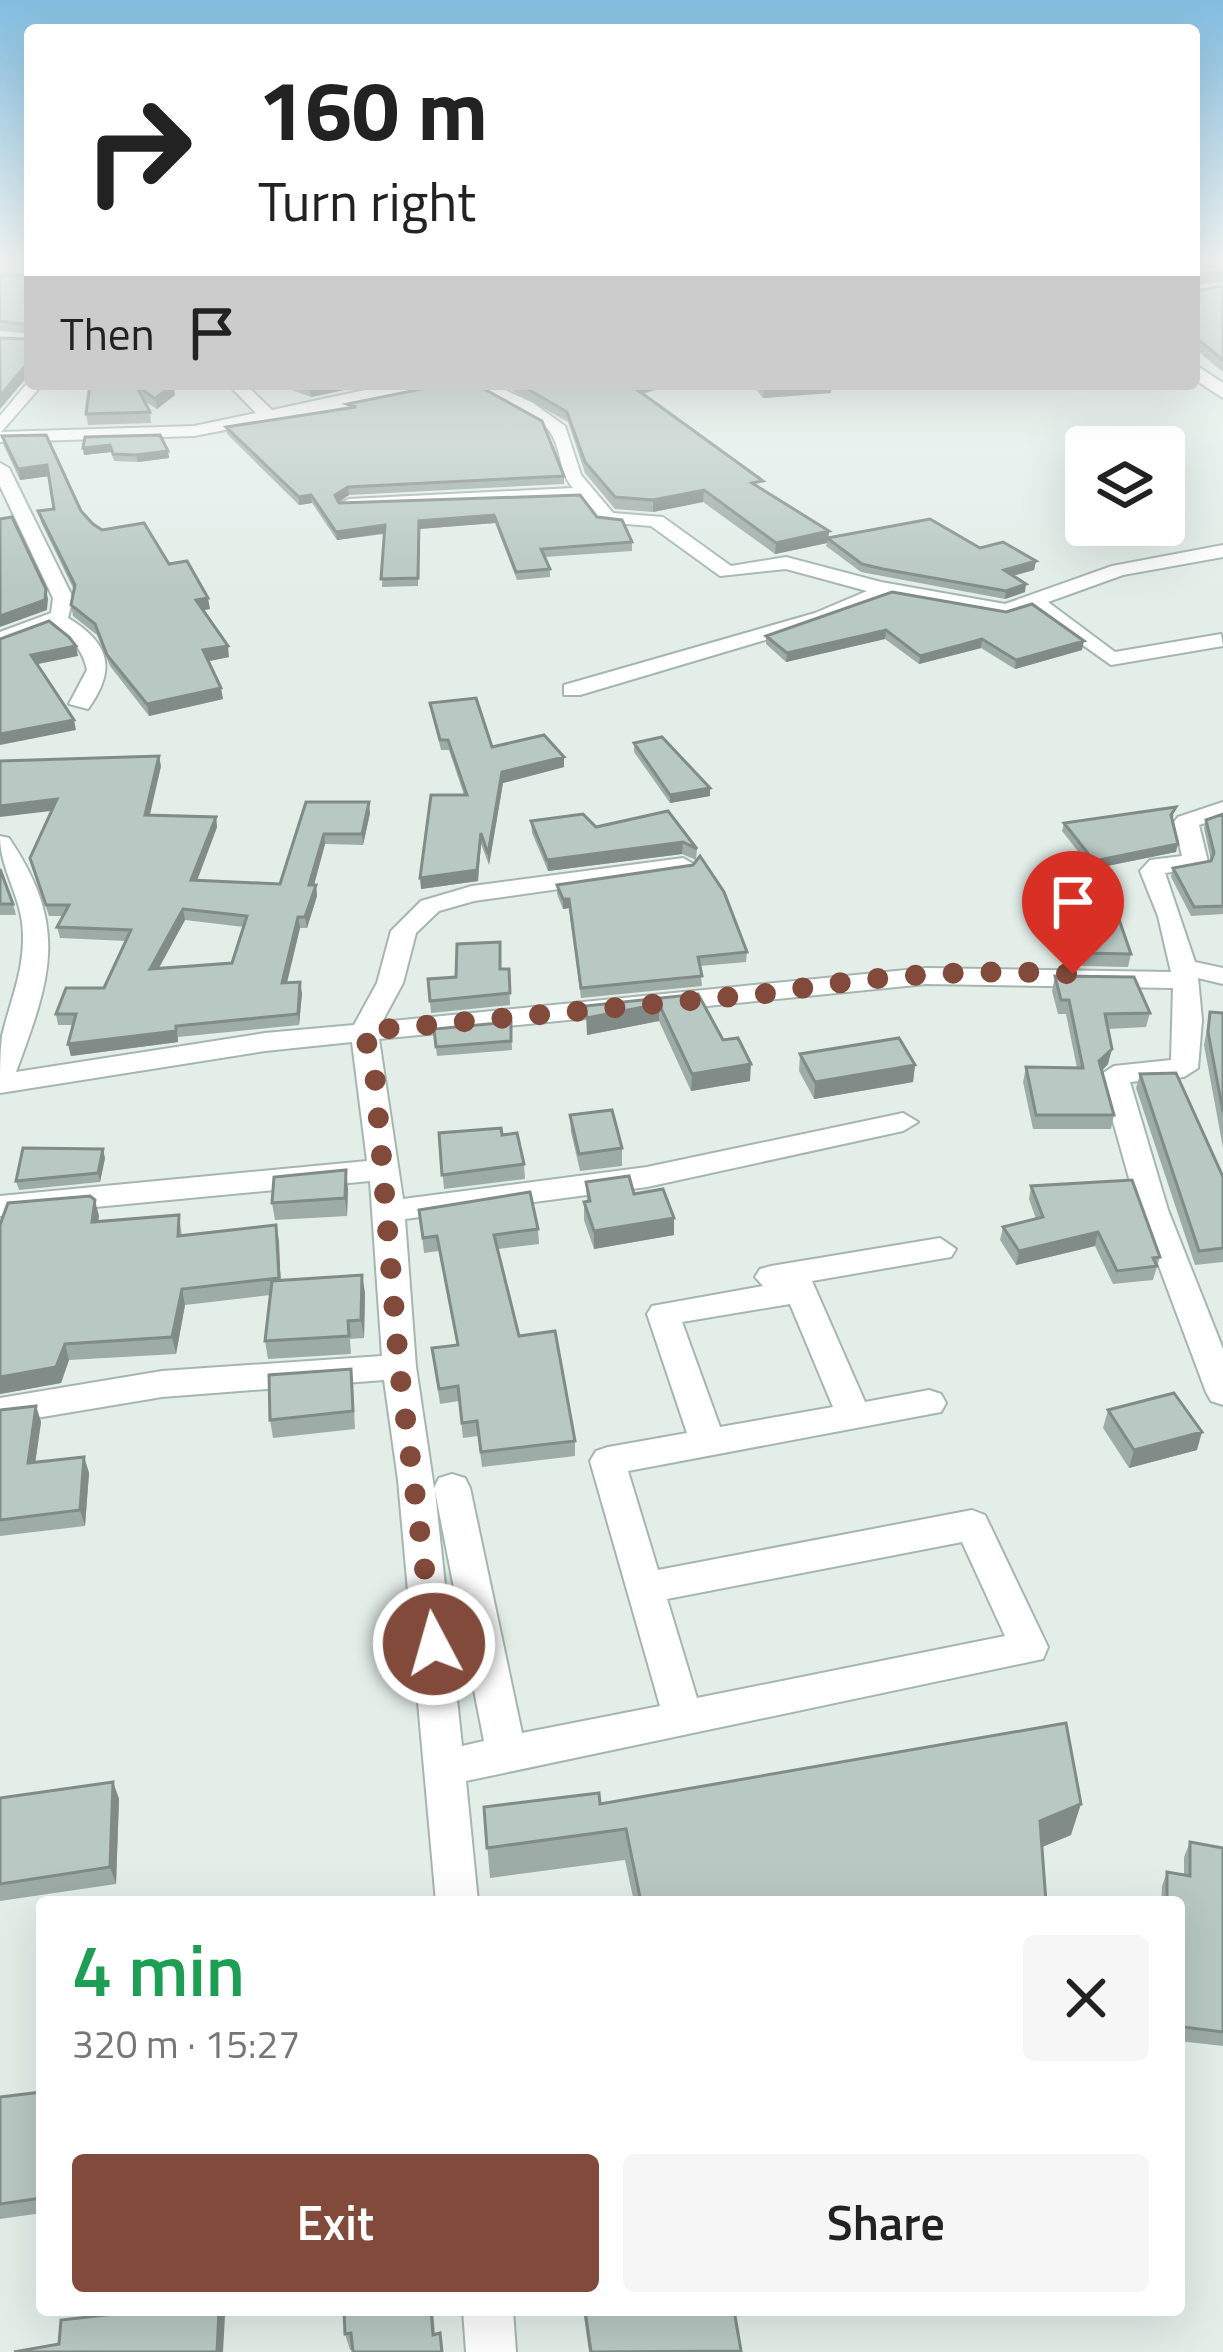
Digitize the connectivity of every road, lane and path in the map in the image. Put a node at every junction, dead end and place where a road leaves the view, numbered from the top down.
1 (30, 390) edge
2 (242, 390) edge
3 (406, 390) edge
4 (492, 390) edge
5 (270, 417) junction
6 (0, 427) edge
7 (0, 437) edge
8 (2, 479) edge
9 (583, 493) junction
10 (349, 504) edge
11 (1223, 551) edge
12 (888, 589) junction
13 (1034, 601) junction
14 (55, 620) junction
15 (0, 639) edge
16 (1221, 640) edge
17 (572, 690) dead end
18 (80, 704) dead end
19 (1223, 809) edge
20 (0, 844) edge
21 (683, 865) edge
22 (1183, 974) junction
23 (1223, 976) edge
24 (364, 1031) junction
25 (0, 1081) edge
26 (903, 1122) dead end
27 (381, 1170) junction
28 (0, 1206) edge
29 (389, 1211) junction
30 (940, 1249) dead end
31 (797, 1282) junction
32 (399, 1367) junction
33 (1223, 1392) edge
34 (929, 1403) dead end
35 (0, 1411) edge
36 (854, 1416) junction
37 (708, 1443) junction
38 (452, 1488) dead end
39 (645, 1588) junction
40 (682, 1718) junction
41 (508, 1755) junction
42 (447, 1767) junction
43 (457, 1896) edge
44 (488, 2316) edge
45 (491, 2352) edge

1 - 6 street
2 - 5 street
3 - 5 street
4 - 9 street
5 - 7 street
8 - 14 street
9 - 10 street
9 - 12 street
11 - 13 street
12 - 13 street
12 - 17 street
13 - 16 street
14 - 15 street
14 - 18 street
19 - 22 street
20 - 25 street
21 - 24 street
22 - 23 street
22 - 24 street
22 - 33 street
24 - 25 street
24 - 27 street
26 - 29 street
27 - 28 street
27 - 29 street
29 - 32 street
30 - 31 street
31 - 36 street
31 - 37 street
32 - 35 street
32 - 42 street
34 - 36 street
36 - 37 street
37 - 39 street
38 - 41 street
39 - 40 street
39 - 40 street
40 - 41 street
41 - 42 street
42 - 43 street
44 - 45 street

